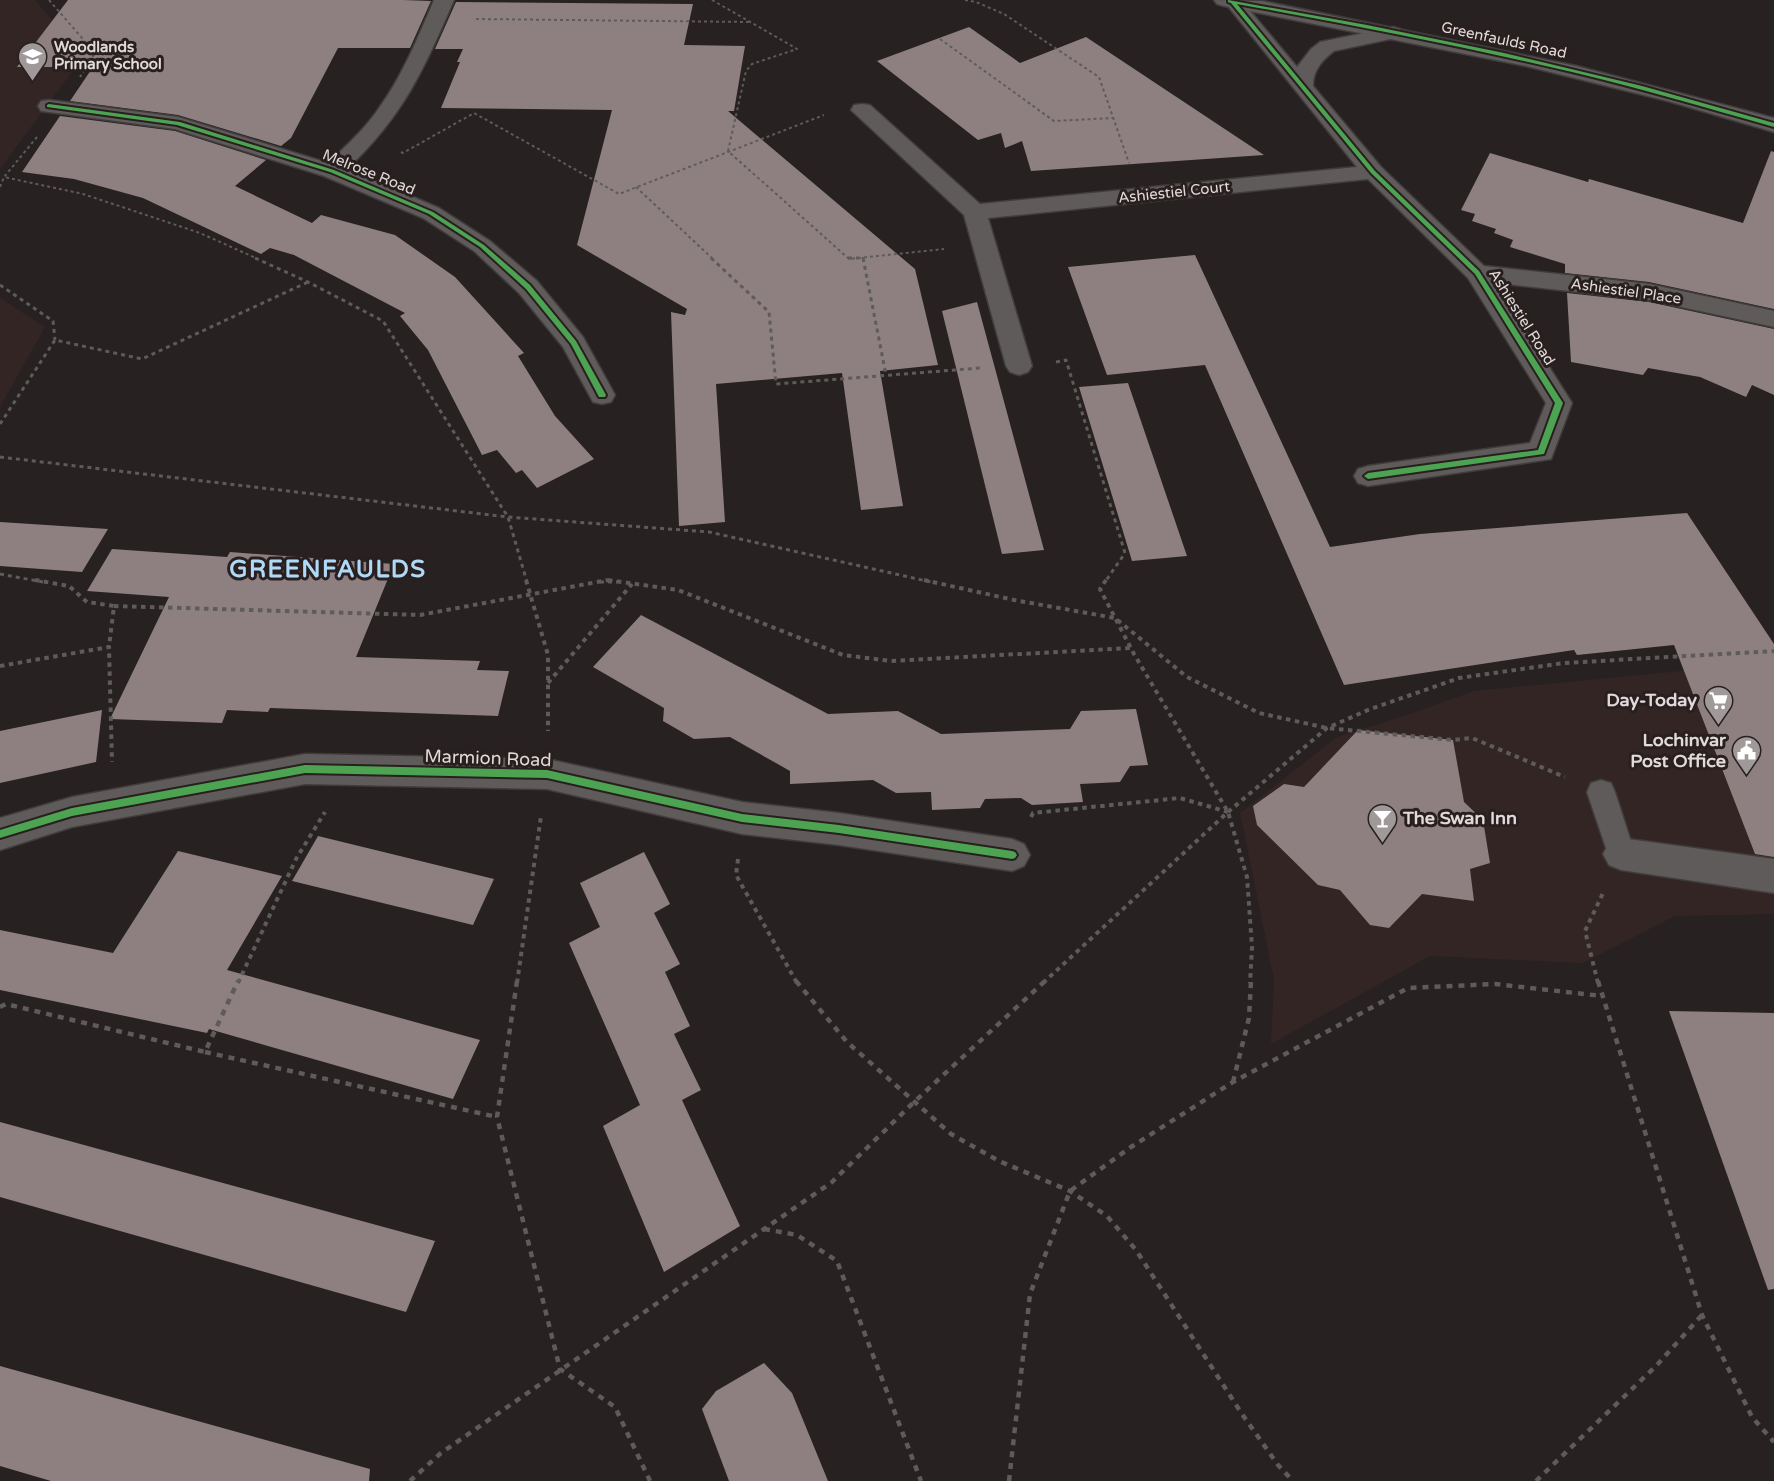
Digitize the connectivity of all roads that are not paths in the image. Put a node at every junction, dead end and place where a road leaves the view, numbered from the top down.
1 (1228, 1) edge
2 (440, 9) edge
3 (1393, 33) junction
4 (1304, 88) junction
5 (55, 106) road end
6 (862, 110) road end
7 (1774, 125) edge
8 (332, 171) junction
9 (1373, 172) junction
10 (975, 212) junction
11 (1477, 273) junction
12 (1774, 319) edge
13 (1019, 366) road end
14 (602, 395) dead end
15 (1368, 476) dead end
16 (1601, 792) road end
17 (0, 834) edge
18 (1621, 854) joint
19 (1012, 855) road end
20 (1774, 876) edge

1 - 3 street, Greenfaulds Road
1 - 4 street, Ashiestiel Road
2 - 8 street, Melrose Road
3 - 4 street
3 - 7 street, Greenfaulds Road
4 - 9 street, Ashiestiel Road
5 - 8 street, Melrose Road
6 - 10 street
8 - 14 street, Melrose Road
9 - 10 street, Ashiestiel Court
9 - 11 street, Ashiestiel Road
10 - 13 street
11 - 12 street, Ashiestiel Place
11 - 15 street, Ashiestiel Road
16 - 18 lane
17 - 19 street, Marmion Road
18 - 20 street

